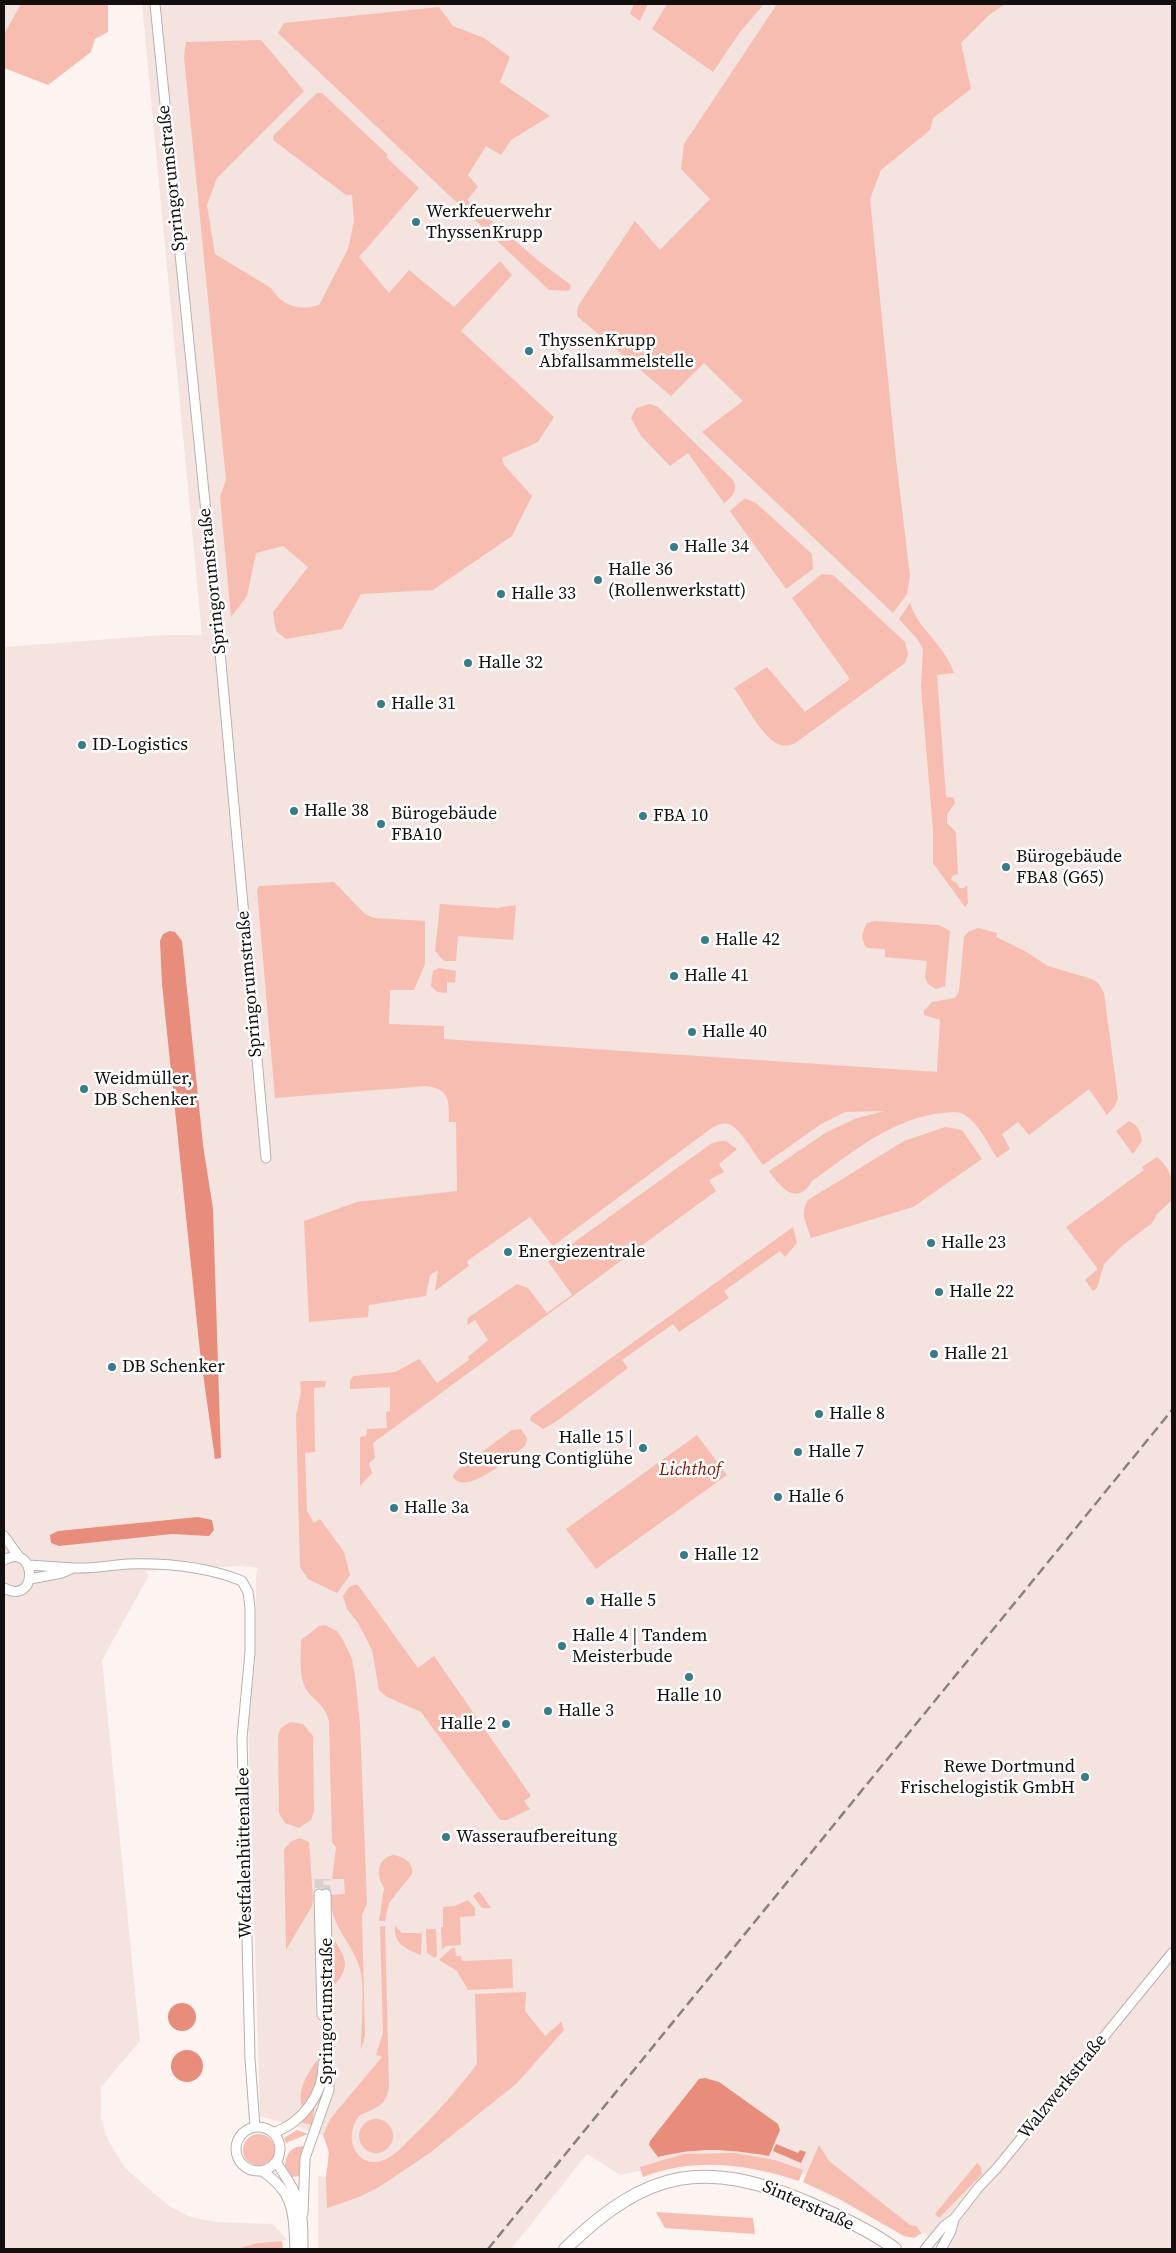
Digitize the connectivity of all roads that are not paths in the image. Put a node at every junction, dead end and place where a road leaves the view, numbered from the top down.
1 (155, 4) edge
2 (266, 1158) dead end
3 (4, 1536) edge
4 (20, 1558) junction
5 (4, 1560) edge
6 (28, 1566) junction
7 (74, 1568) junction
8 (30, 1579) junction
9 (4, 1588) edge
10 (1172, 1953) edge
11 (255, 2127) junction
12 (273, 2133) junction
13 (276, 2162) junction
14 (262, 2171) junction
15 (303, 2214) junction
16 (954, 2219) junction
17 (892, 2247) edge
18 (295, 2249) edge
19 (304, 2249) edge
20 (565, 2249) edge
21 (906, 2249) edge
22 (925, 2249) edge
23 (941, 2249) edge

1 - 2 street, Springorumstraße
3 - 4 street
4 - 5 street
4 - 6 street
6 - 7 street
6 - 8 street
7 - 8 street
7 - 11 street, Westfalenhüttenallee
8 - 9 street
10 - 16 street, Walzwerkstraße
11 - 12 street
11 - 14 street
12 - 13 street
12 - 15 street, Springorumstraße
13 - 14 street
13 - 15 street
14 - 18 street
15 - 19 street
16 - 22 street, Walzwerkstraße
16 - 23 street, Walzwerkstraße
17 - 20 street, Sinterstraße
17 - 21 street, Sinterstraße

